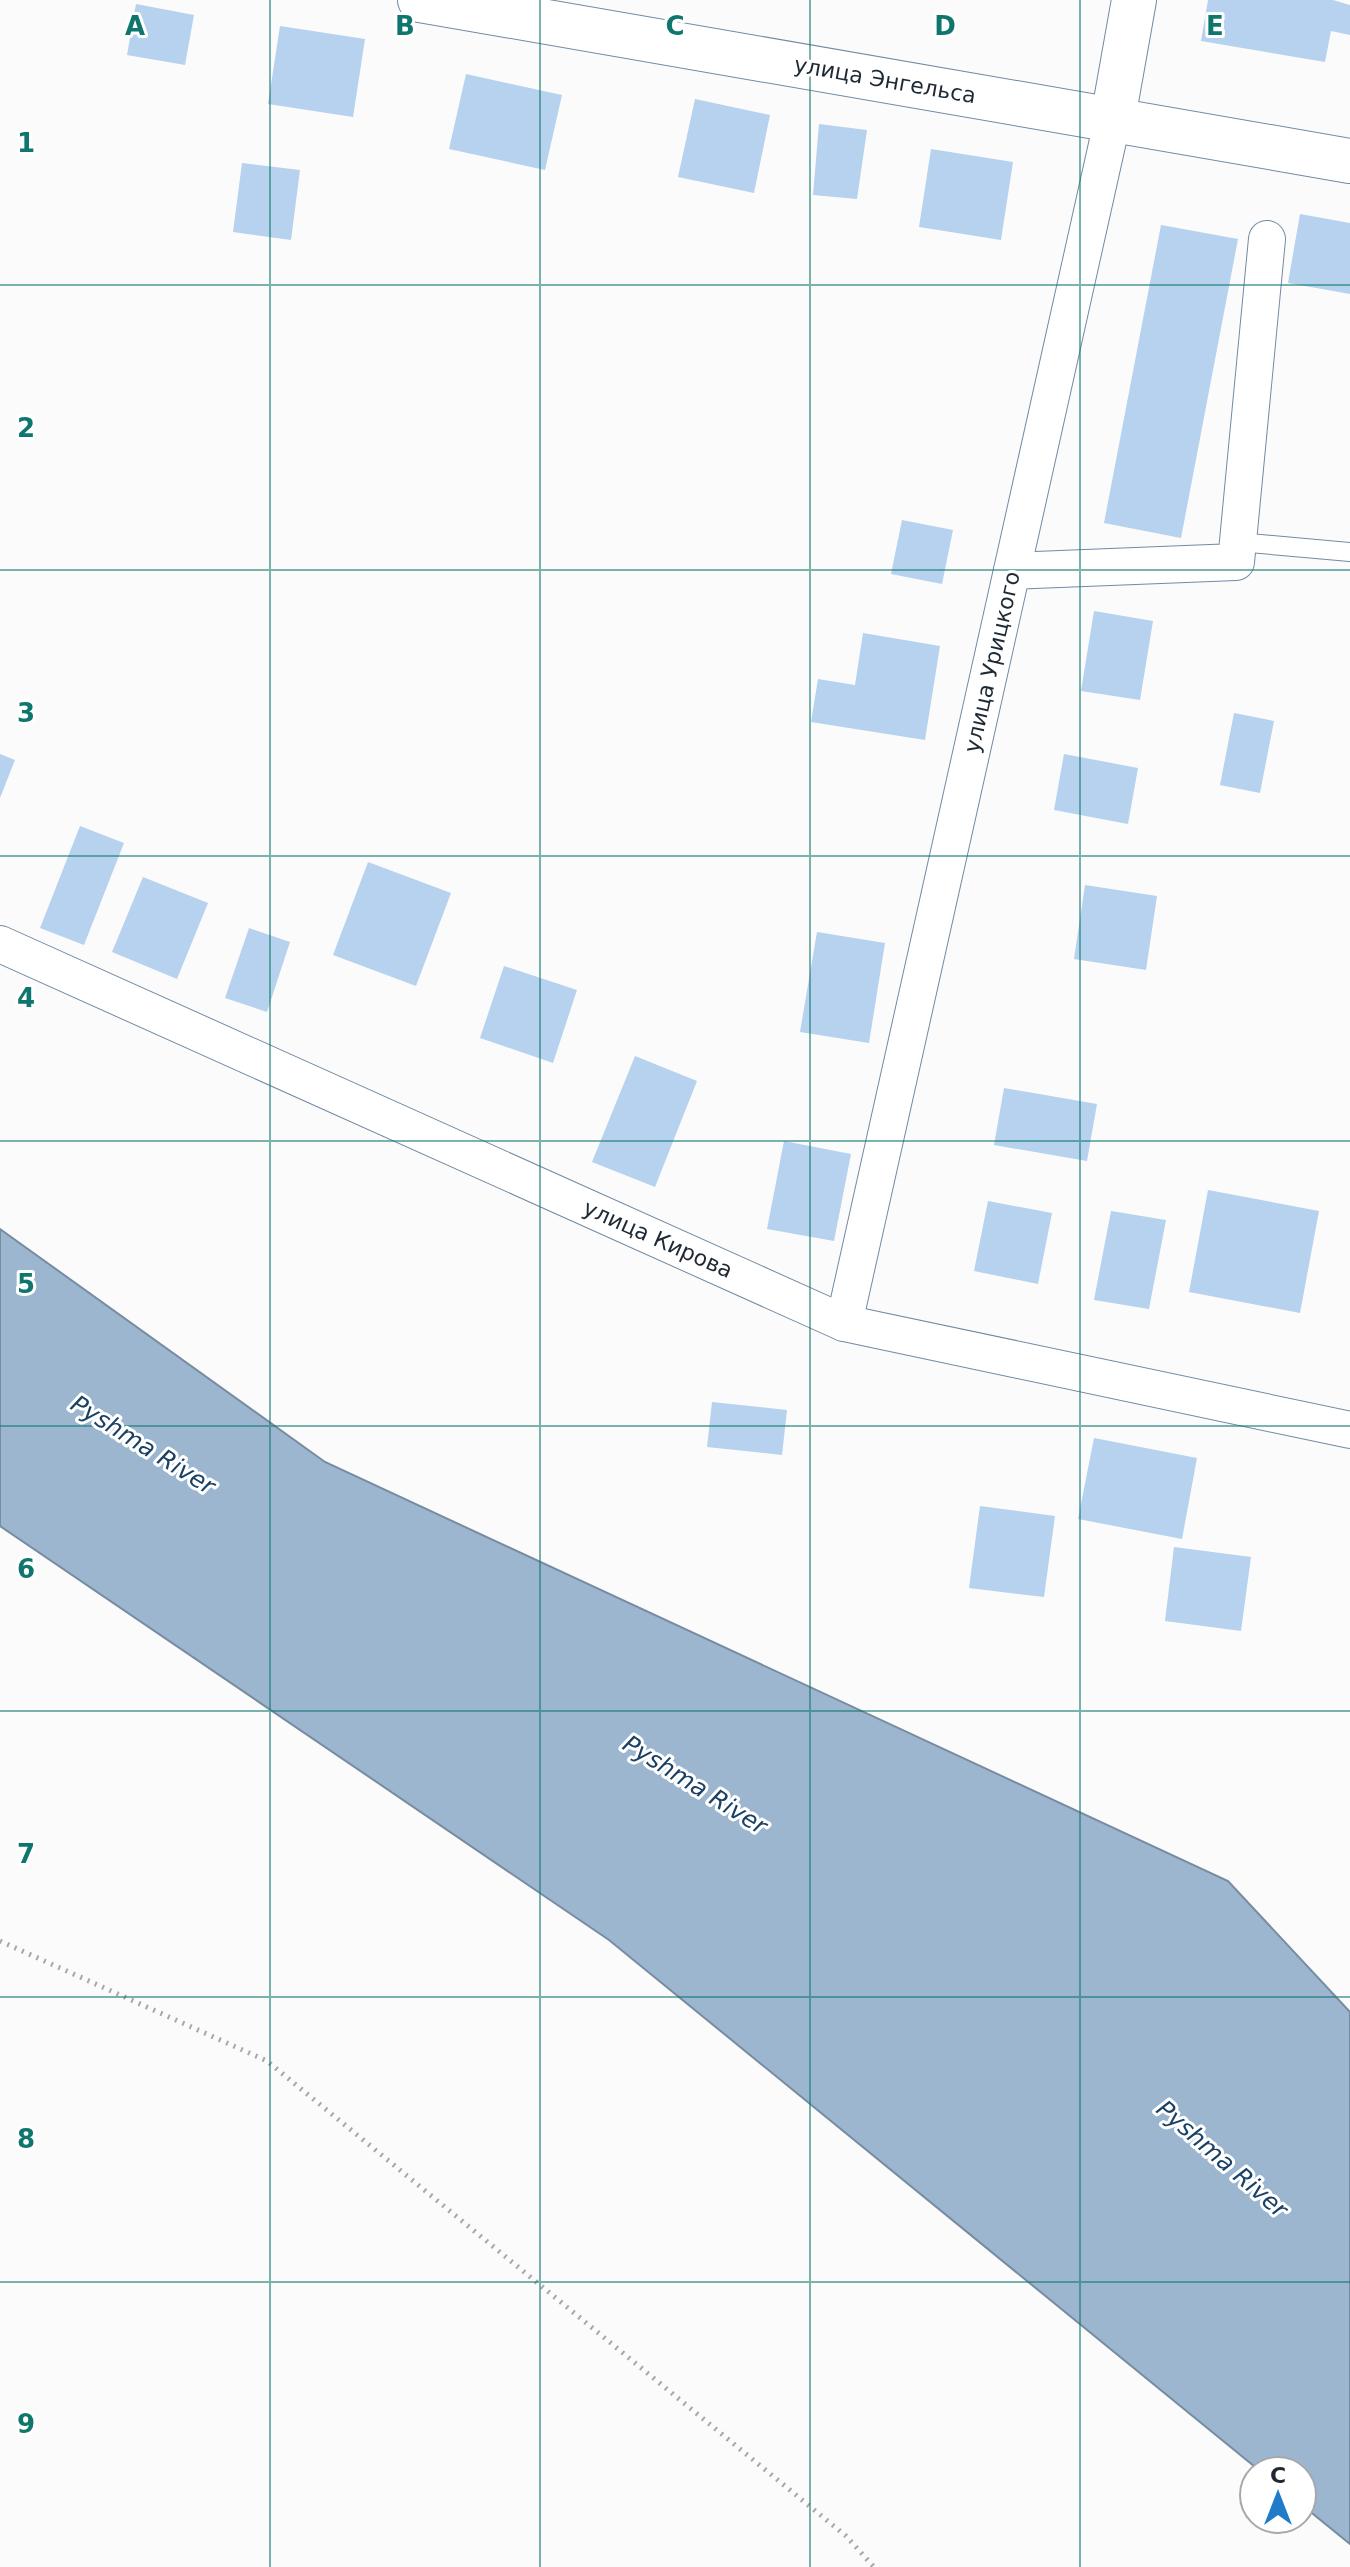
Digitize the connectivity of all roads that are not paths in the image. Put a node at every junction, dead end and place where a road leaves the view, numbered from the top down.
1 (420, 0) edge
2 (1134, 0) edge
3 (1113, 118) junction
4 (1350, 161) edge
5 (1267, 239) dead end
6 (1238, 542) junction
7 (1350, 552) edge
8 (1012, 571) junction
9 (0, 944) edge
10 (844, 1323) junction
11 (1350, 1430) edge

1 - 3 main road, улица Энгельса
2 - 3 main road, улица Урицкого
3 - 4 main road, улица Энгельса
3 - 8 street, улица Урицкого
5 - 6 street
6 - 7 lane
6 - 8 street
8 - 10 street, улица Урицкого
9 - 10 street, улица Кирова
10 - 11 street, улица Кирова

